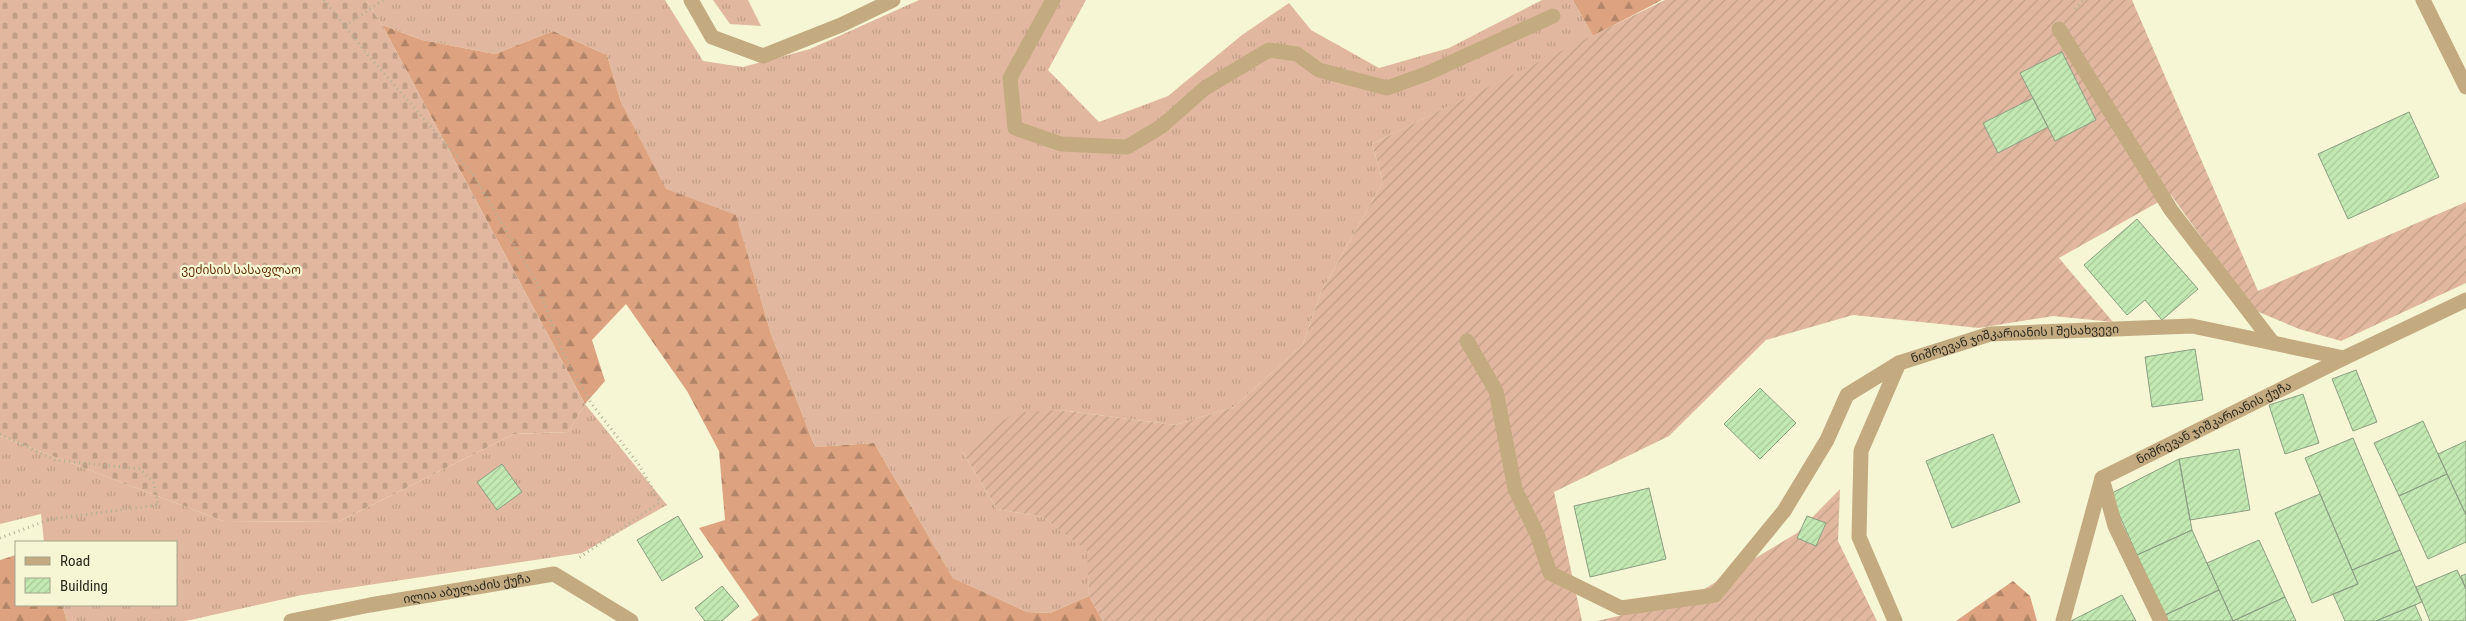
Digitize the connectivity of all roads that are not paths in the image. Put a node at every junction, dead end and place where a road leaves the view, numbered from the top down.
1 (691, 0) edge
2 (893, 0) edge
3 (1053, 0) edge
4 (2423, 0) edge
5 (1553, 16) dead end
6 (2058, 29) dead end
7 (2466, 87) edge
8 (2466, 300) edge
9 (1467, 341) dead end
10 (2273, 343) junction
11 (2344, 358) junction
12 (1899, 363) junction
13 (2102, 478) junction
14 (1895, 618) edge
15 (291, 621) edge
16 (631, 621) edge
17 (2063, 621) edge
18 (2161, 621) edge

1 - 2 street
3 - 5 street
4 - 7 street
6 - 10 street
8 - 11 street, ნიშრევან ჯიშკარიანის ქუჩა
9 - 12 street
10 - 11 street, ნიშრევან ჯიშკარიანის I შესახვევი
10 - 12 street, ნიშრევან ჯიშკარიანის I შესახვევი
11 - 13 street, ნიშრევან ჯიშკარიანის ქუჩა
12 - 14 street, ნიშრევან ჯიშკარიანის I შესახვევი
13 - 17 street
13 - 18 street
15 - 16 street, ილია აბულაძის ქუჩა

